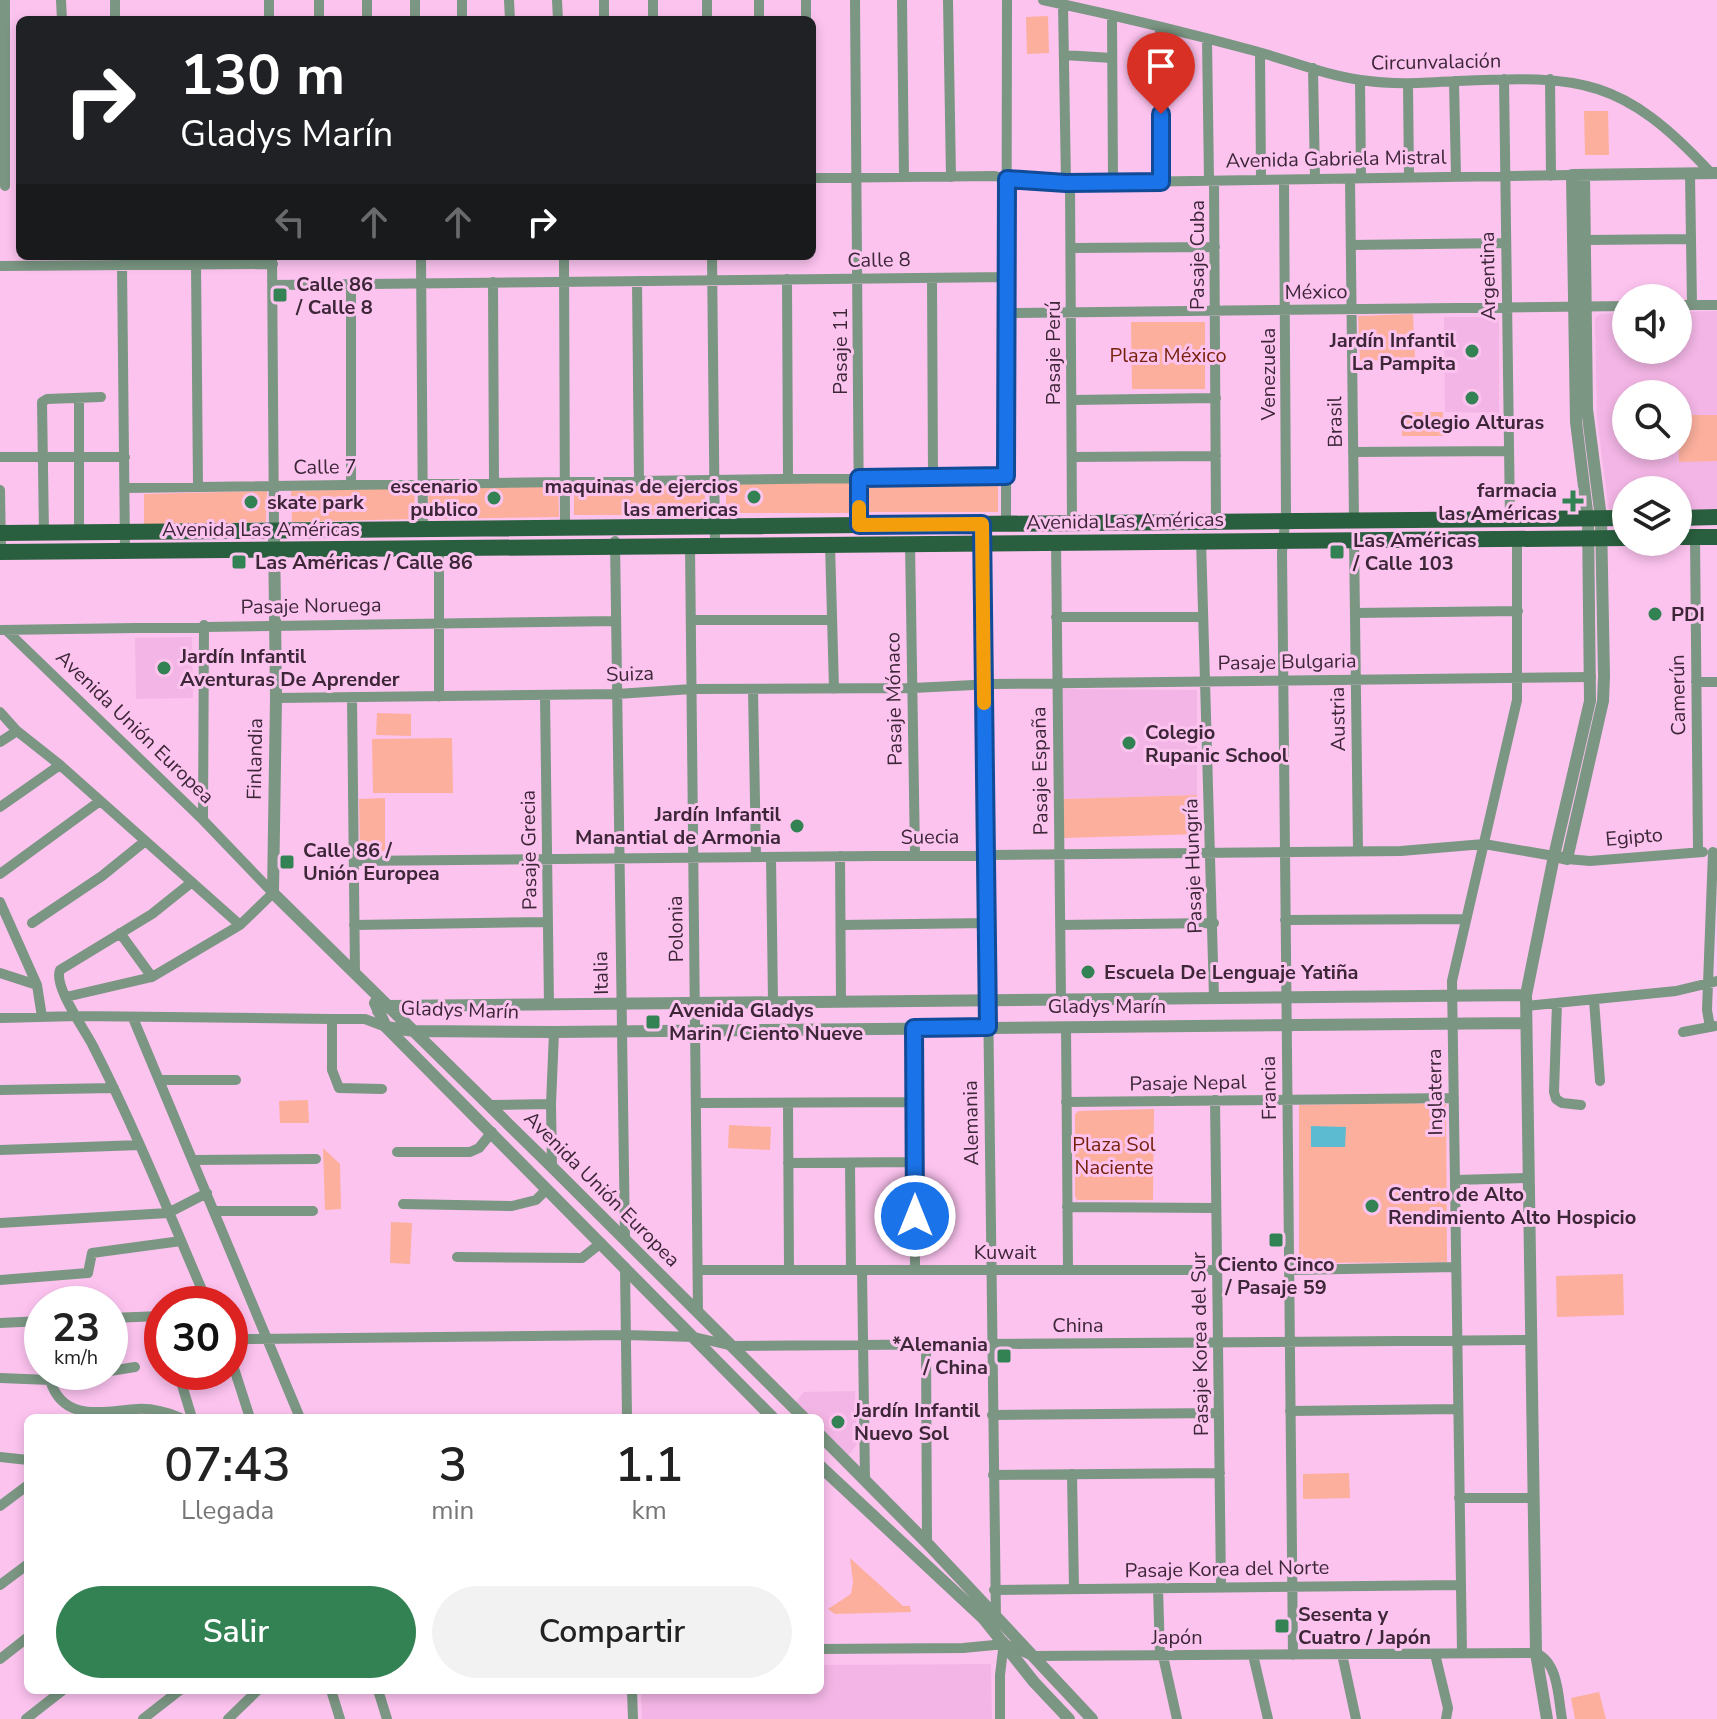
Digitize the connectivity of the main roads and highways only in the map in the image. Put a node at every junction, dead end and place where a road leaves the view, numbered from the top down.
1 (1717, 517) edge
2 (1612, 518) edge
3 (1692, 518) edge
4 (0, 533) edge
5 (1692, 537) edge
6 (1717, 537) edge
7 (1612, 538) edge
8 (0, 552) edge

1 - 3 main road
2 - 4 main road, Avenida Las Américas
5 - 6 main road
7 - 8 main road, Avenida Las Américas

